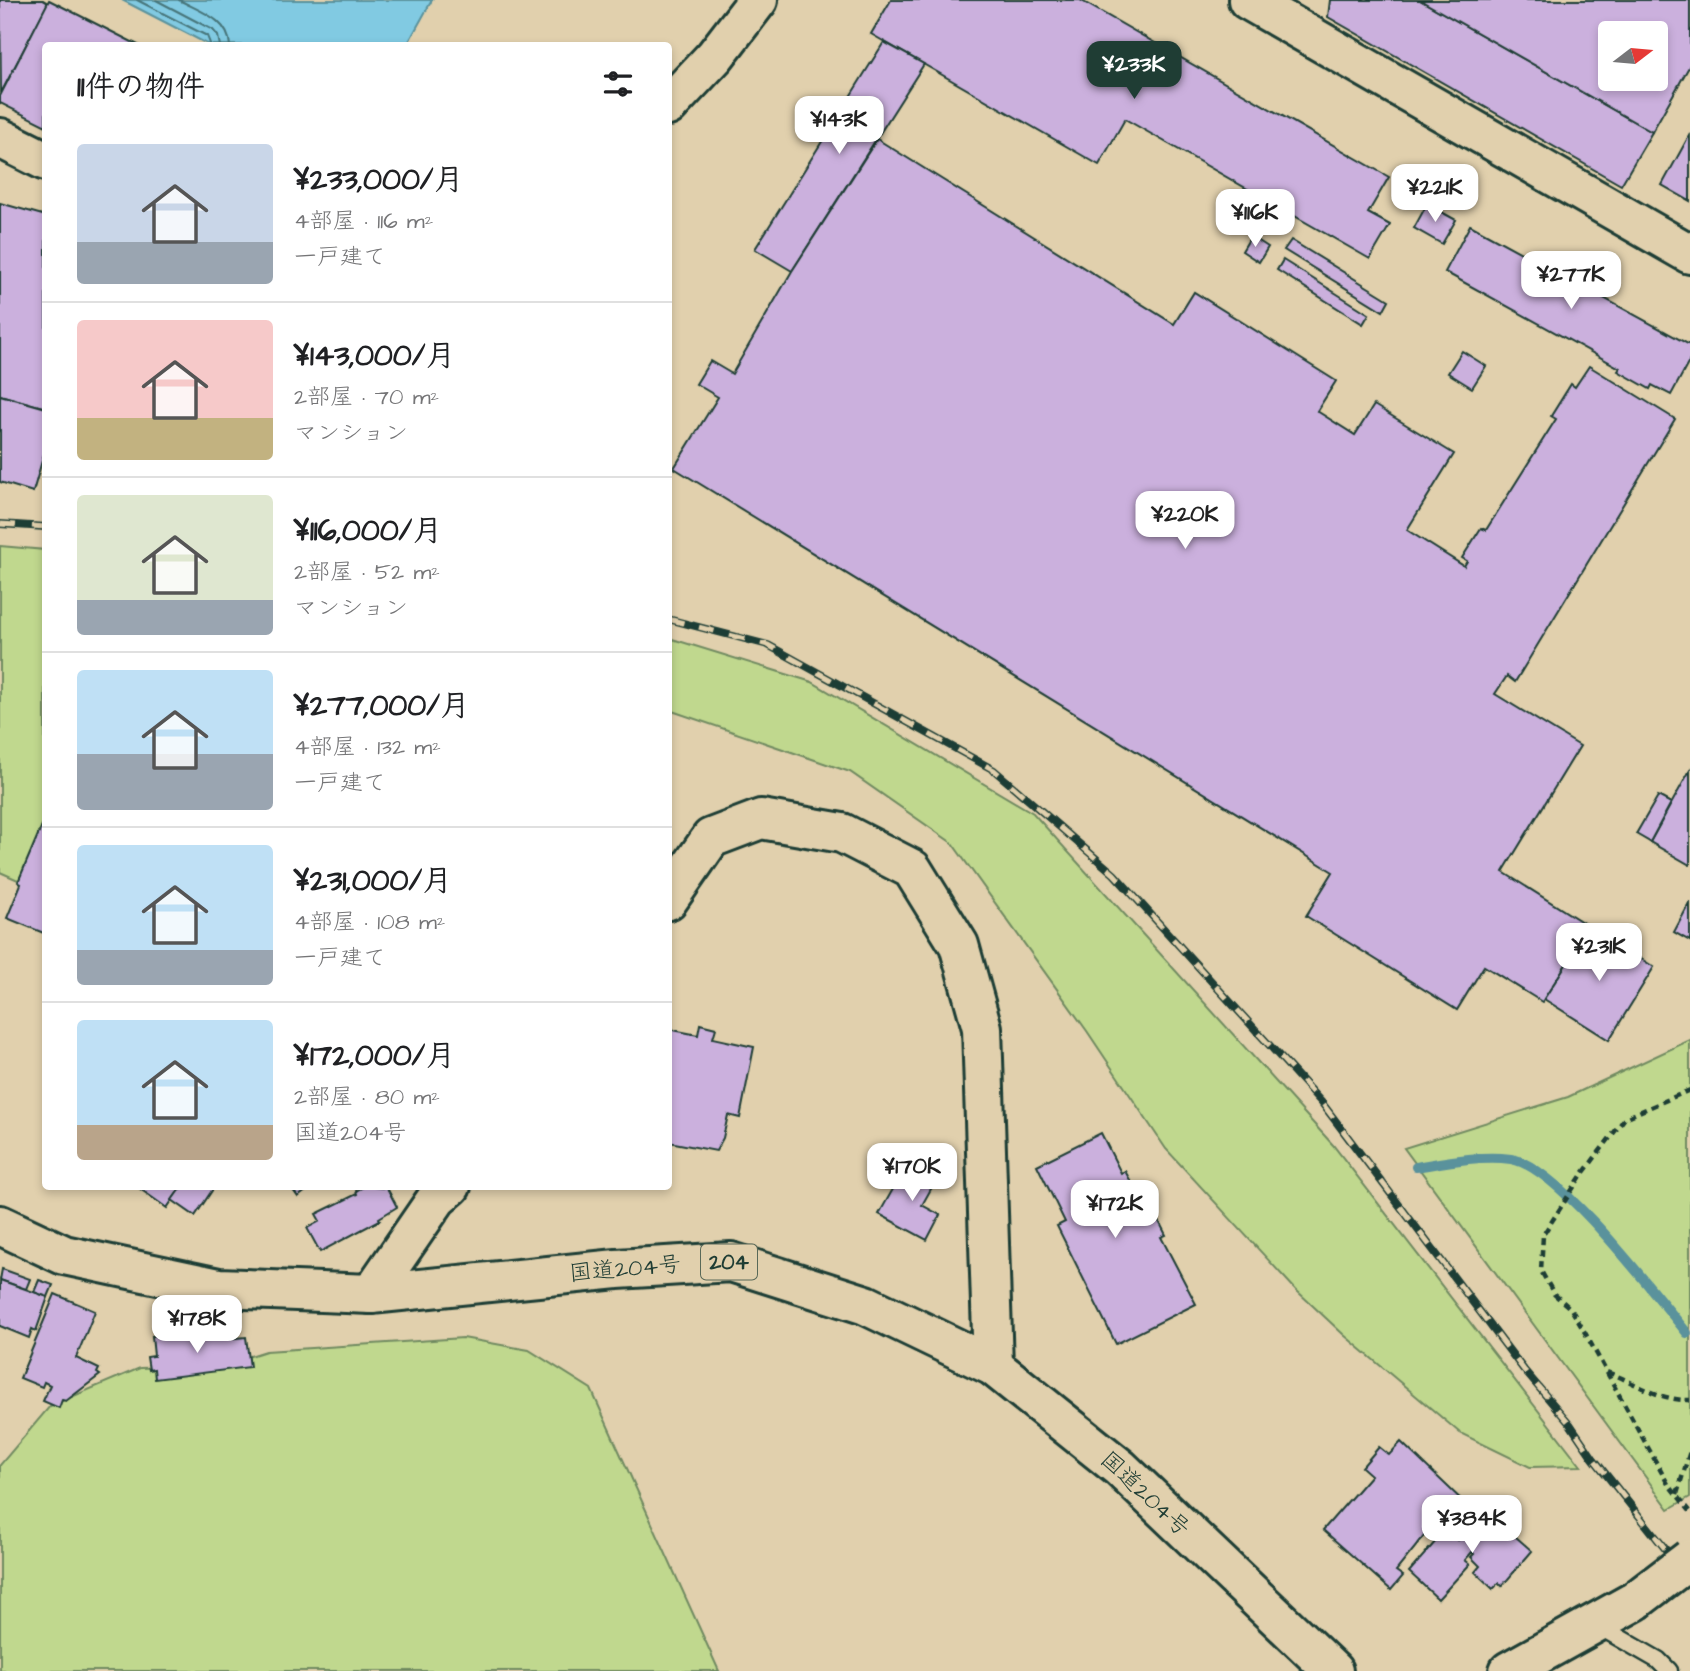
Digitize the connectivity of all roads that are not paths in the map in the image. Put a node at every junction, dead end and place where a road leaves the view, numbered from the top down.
1 (758, 0) edge
2 (1248, 0) edge
3 (672, 102) edge
4 (0, 138) edge
5 (42, 159) edge
6 (1690, 254) edge
7 (672, 894) edge
8 (446, 1190) edge
9 (0, 1225) edge
10 (371, 1294) junction
11 (993, 1366) junction
12 (1690, 1559) edge
13 (1595, 1623) junction
14 (1333, 1671) edge
15 (1509, 1671) edge
16 (1669, 1671) edge

1 - 3 main road
2 - 6 main road
4 - 5 main road
7 - 11 main road
8 - 10 main road
9 - 10 main road, 国道204号 / 204
10 - 11 main road, 国道204号 / 204
11 - 14 main road, 国道204号 / 204
12 - 13 main road, bridge
13 - 15 main road
13 - 16 lane

